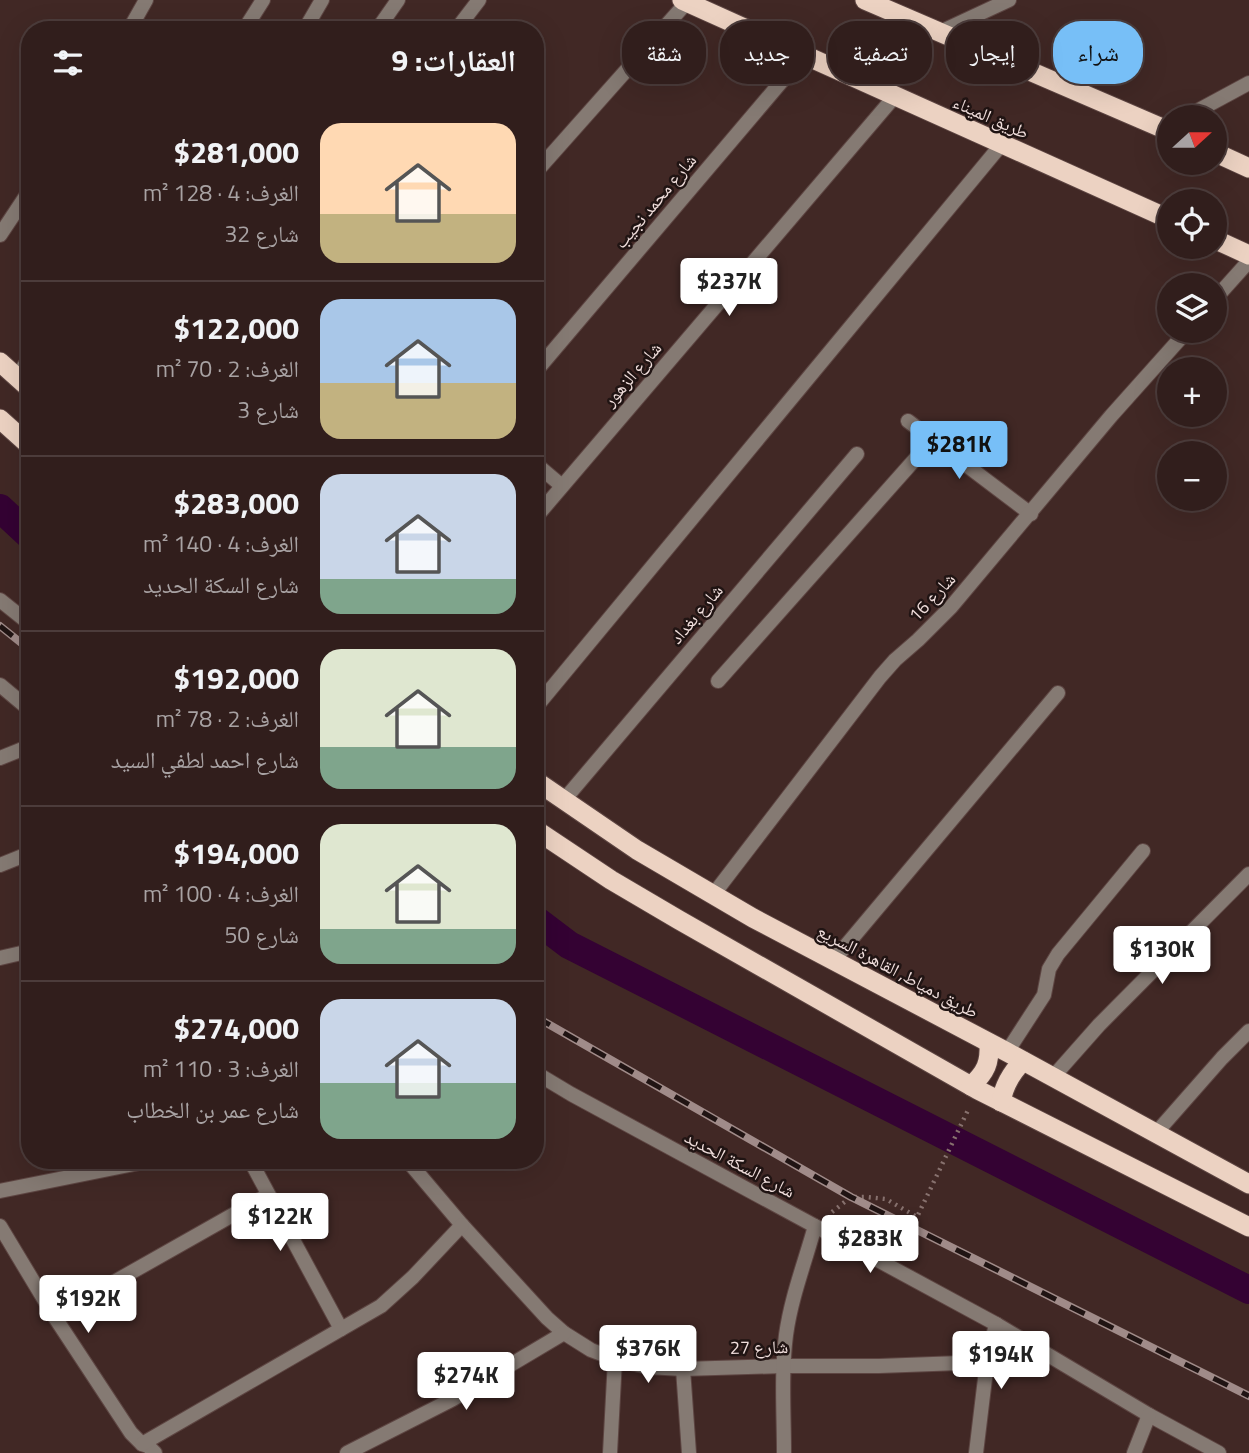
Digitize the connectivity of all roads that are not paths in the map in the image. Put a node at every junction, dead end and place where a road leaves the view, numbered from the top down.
1 (146, 0) edge
2 (263, 0) edge
3 (322, 0) edge
4 (397, 0) edge
5 (478, 0) edge
6 (864, 0) edge
7 (1009, 0) edge
8 (685, 1) edge
9 (134, 21) edge
10 (250, 21) edge
11 (310, 21) edge
12 (383, 21) edge
13 (463, 21) edge
14 (729, 21) edge
15 (938, 33) junction
16 (814, 60) edge
17 (1249, 83) edge
18 (779, 84) edge
19 (895, 96) junction
20 (1208, 105) edge
21 (1157, 125) edge
22 (1001, 145) junction
23 (1227, 158) edge
24 (544, 163) edge
25 (1249, 168) edge
26 (21, 204) edge
27 (1157, 214) edge
28 (0, 235) edge
29 (1227, 245) edge
30 (1249, 255) edge
31 (1249, 261) edge
32 (1227, 286) edge
33 (1176, 343) edge
34 (0, 362) edge
35 (544, 362) edge
36 (21, 381) edge
37 (0, 419) edge
38 (908, 421) dead end
39 (21, 438) edge
40 (933, 439) junction
41 (857, 454) dead end
42 (544, 471) edge
43 (562, 486) junction
44 (544, 507) edge
45 (1031, 514) junction
46 (0, 600) edge
47 (21, 617) edge
48 (718, 681) dead end
49 (0, 685) edge
50 (1058, 693) dead end
51 (544, 697) edge
52 (21, 702) edge
53 (21, 750) edge
54 (0, 758) edge
55 (544, 786) edge
56 (564, 800) junction
57 (544, 835) edge
58 (1143, 852) dead end
59 (21, 857) edge
60 (0, 865) edge
61 (1249, 874) edge
62 (713, 895) junction
63 (21, 953) edge
64 (0, 958) edge
65 (833, 961) junction
66 (1249, 1031) edge
67 (1006, 1052) junction
68 (1053, 1077) junction
69 (544, 1078) edge
70 (971, 1086) junction
71 (1000, 1102) junction
72 (1156, 1133) junction
73 (94, 1169) edge
74 (255, 1169) edge
75 (415, 1169) edge
76 (1249, 1184) edge
77 (0, 1191) edge
78 (268, 1195) junction
79 (462, 1225) junction
80 (0, 1226) edge
81 (815, 1226) junction
82 (1249, 1227) edge
83 (54, 1316) junction
84 (996, 1324) junction
85 (341, 1329) junction
86 (564, 1333) junction
87 (615, 1359) junction
88 (987, 1362) junction
89 (783, 1366) junction
90 (682, 1369) junction
91 (1149, 1415) junction
92 (142, 1444) junction
93 (155, 1453) edge
94 (346, 1453) edge
95 (610, 1453) edge
96 (689, 1453) edge
97 (784, 1453) edge
98 (976, 1453) edge
99 (1134, 1453) edge
100 (1219, 1453) edge

1 - 9 street
2 - 10 street
3 - 11 street
4 - 12 street
5 - 13 street
6 - 15 highway
7 - 15 street
8 - 14 highway, طريق الميناء
8 - 24 street
15 - 21 highway
16 - 19 highway, طريق الميناء
17 - 20 street
18 - 35 street, شارع محمد نجيب
19 - 22 highway, طريق الميناء
19 - 43 street, شارع الزهور
22 - 27 highway, طريق الميناء
22 - 51 street
23 - 25 highway
26 - 28 street
29 - 30 highway
31 - 32 street
33 - 45 street, شارع 16
34 - 36 highway
37 - 39 highway
38 - 40 street
40 - 45 street
40 - 48 street
41 - 56 street, شارع بغداد
42 - 43 street
43 - 44 street, شارع الزهور
45 - 62 street, شارع 16
46 - 47 street
49 - 52 street
50 - 65 street
53 - 54 street
55 - 56 highway, طريق دمياط, القاهرة السريع
56 - 62 highway, طريق دمياط, القاهرة السريع
57 - 70 highway
58 - 67 street
59 - 60 street
61 - 68 street
62 - 65 highway, طريق دمياط, القاهرة السريع
63 - 64 street
65 - 67 highway, طريق دمياط, القاهرة السريع
66 - 72 street
67 - 68 highway, طريق دمياط, القاهرة السريع
67 - 70 highway
67 - 71 highway
68 - 72 highway, طريق دمياط, القاهرة السريع
69 - 81 street, شارع السكة الحديد
70 - 71 highway
71 - 82 highway
72 - 76 highway, طريق دمياط, القاهرة السريع
73 - 77 street
74 - 78 street
75 - 79 street, شارع 27
78 - 83 street
78 - 85 street
79 - 85 street
79 - 86 street, شارع 27
80 - 83 street
81 - 84 street, شارع السكة الحديد
81 - 89 street
83 - 92 street
84 - 88 street
84 - 91 street, شارع السكة الحديد
85 - 92 street
86 - 87 street, شارع 27
86 - 94 street
87 - 90 street, شارع 27
87 - 95 street
88 - 89 street, شارع 27
88 - 98 street
89 - 90 street, شارع 27
89 - 97 street
90 - 96 street
91 - 99 street
91 - 100 street, شارع السكة الحديد
92 - 93 street

